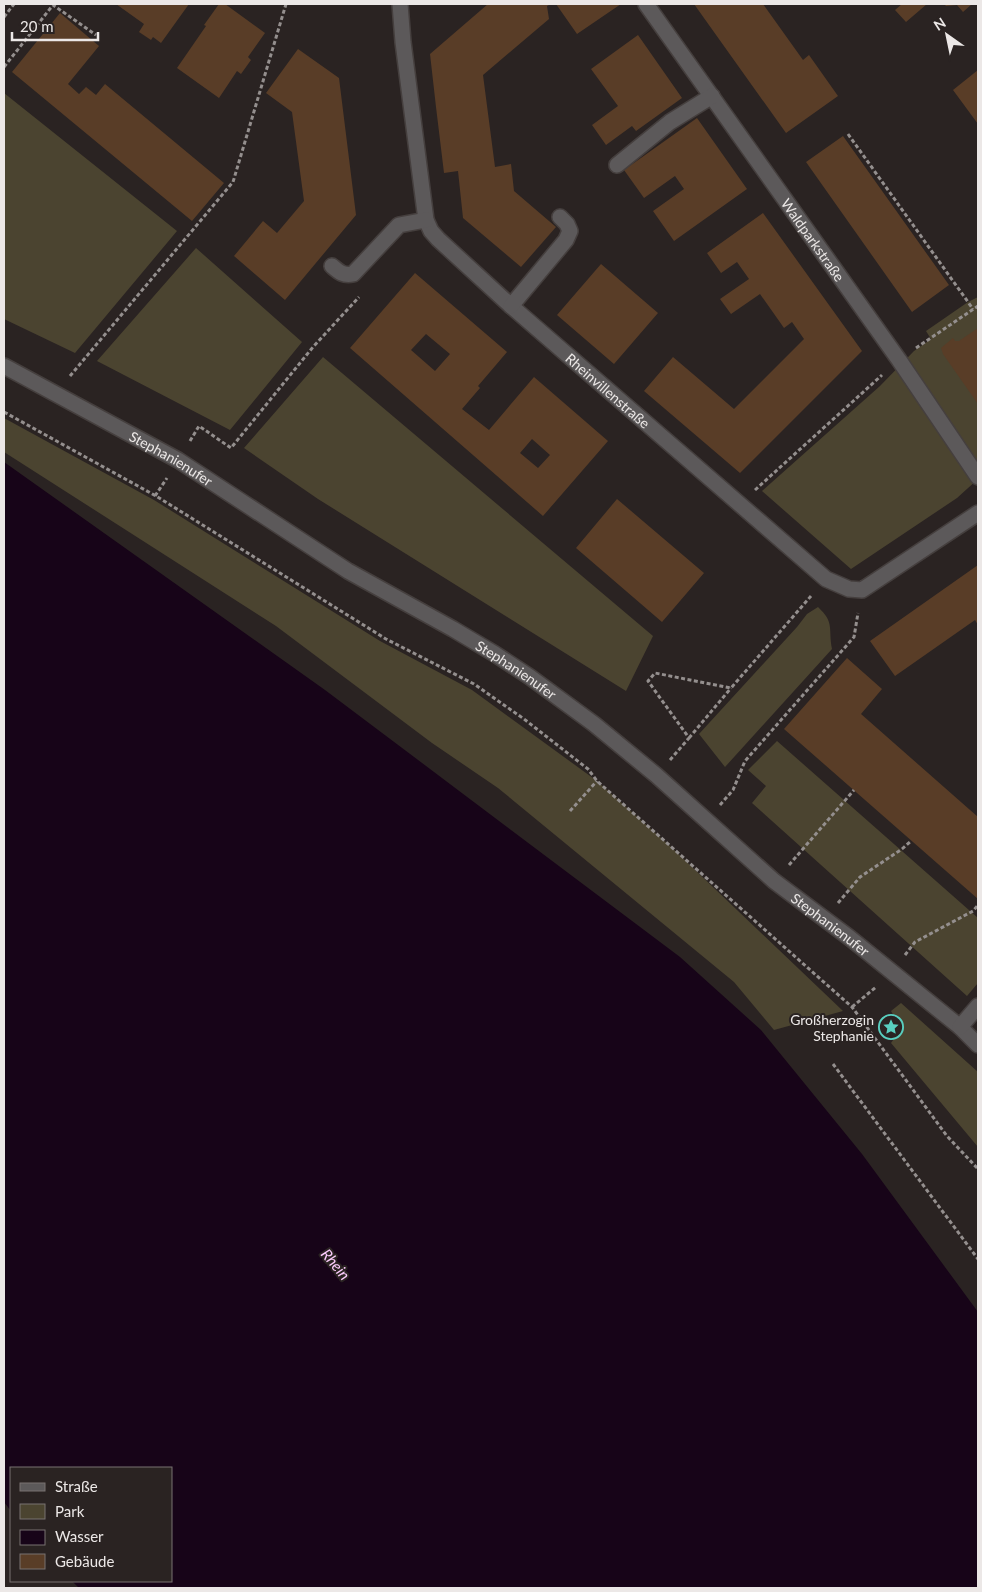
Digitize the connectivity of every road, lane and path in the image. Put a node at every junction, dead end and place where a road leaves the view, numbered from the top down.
1 (14, 4) edge
2 (286, 4) edge
3 (400, 4) edge
4 (646, 4) edge
5 (4, 17) edge
6 (96, 35) dead end
7 (4, 66) edge
8 (712, 96) junction
9 (848, 134) dead end
10 (617, 165) dead end
11 (560, 218) dead end
12 (426, 220) junction
13 (332, 266) dead end
14 (362, 294) dead end
15 (512, 306) junction
16 (978, 306) edge
17 (973, 309) junction
18 (899, 360) junction
19 (4, 366) edge
20 (56, 394) junction
21 (4, 412) edge
22 (178, 460) junction
23 (978, 477) edge
24 (155, 496) junction
25 (739, 504) junction
26 (978, 512) edge
27 (826, 579) junction
28 (862, 590) junction
29 (731, 688) junction
30 (689, 738) junction
31 (656, 775) junction
32 (597, 780) junction
33 (854, 790) dead end
34 (570, 811) dead end
35 (707, 821) junction
36 (911, 840) dead end
37 (774, 881) junction
38 (978, 906) edge
39 (824, 920) junction
40 (902, 957) dead end
41 (878, 985) dead end
42 (978, 1006) edge
43 (852, 1007) junction
44 (960, 1027) junction
45 (978, 1045) edge
46 (832, 1064) dead end
47 (978, 1169) edge
48 (978, 1259) edge

1 - 5 path
2 - 20 path
3 - 12 street, Rheinvillenstraße
4 - 8 street, Waldparkstraße
6 - 7 path
8 - 10 street
8 - 18 street, Waldparkstraße
9 - 17 path
11 - 15 street
12 - 13 street
12 - 15 street, Rheinvillenstraße
14 - 22 path
15 - 25 street, Rheinvillenstraße
16 - 17 path
17 - 18 path
18 - 23 street, Waldparkstraße
18 - 25 path
19 - 20 street, Stephanienufer
20 - 22 street, Stephanienufer
21 - 24 path
22 - 24 path
22 - 31 street, Stephanienufer
24 - 32 path
25 - 27 street, Rheinvillenstraße
26 - 28 street
27 - 28 street, Rheinvillenstraße
27 - 29 path
28 - 35 path
29 - 30 path
29 - 30 path
30 - 31 path
31 - 35 street, Stephanienufer
32 - 34 path
32 - 43 path
33 - 37 path
35 - 37 street, Stephanienufer
36 - 39 path
37 - 39 street, Stephanienufer
38 - 40 path
39 - 44 street, Stephanienufer
41 - 43 path
42 - 44 street
43 - 47 path
44 - 45 street, Stephanienufer
46 - 48 path

